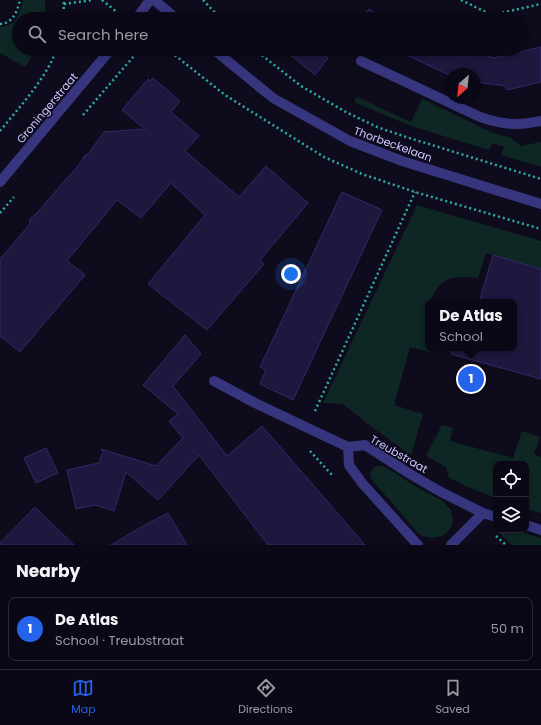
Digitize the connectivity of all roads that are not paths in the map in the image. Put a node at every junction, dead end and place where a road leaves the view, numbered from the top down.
1 (150, 0) edge
2 (154, 0) edge
3 (141, 12) edge
4 (169, 12) edge
5 (105, 56) edge
6 (222, 56) edge
7 (361, 61) dead end
8 (541, 121) edge
9 (0, 182) edge
10 (541, 204) edge
11 (214, 381) dead end
12 (348, 447) junction
13 (484, 514) junction
14 (493, 516) edge
15 (529, 526) edge
16 (541, 530) edge
17 (418, 545) edge
18 (451, 545) edge

1 - 3 street
2 - 4 street
5 - 9 street, Groningerstraat
6 - 10 street, Thorbeckelaan
7 - 8 street
11 - 12 street
12 - 13 street, Treubstraat
12 - 17 street
13 - 14 street, Treubstraat
13 - 18 street
15 - 16 street

